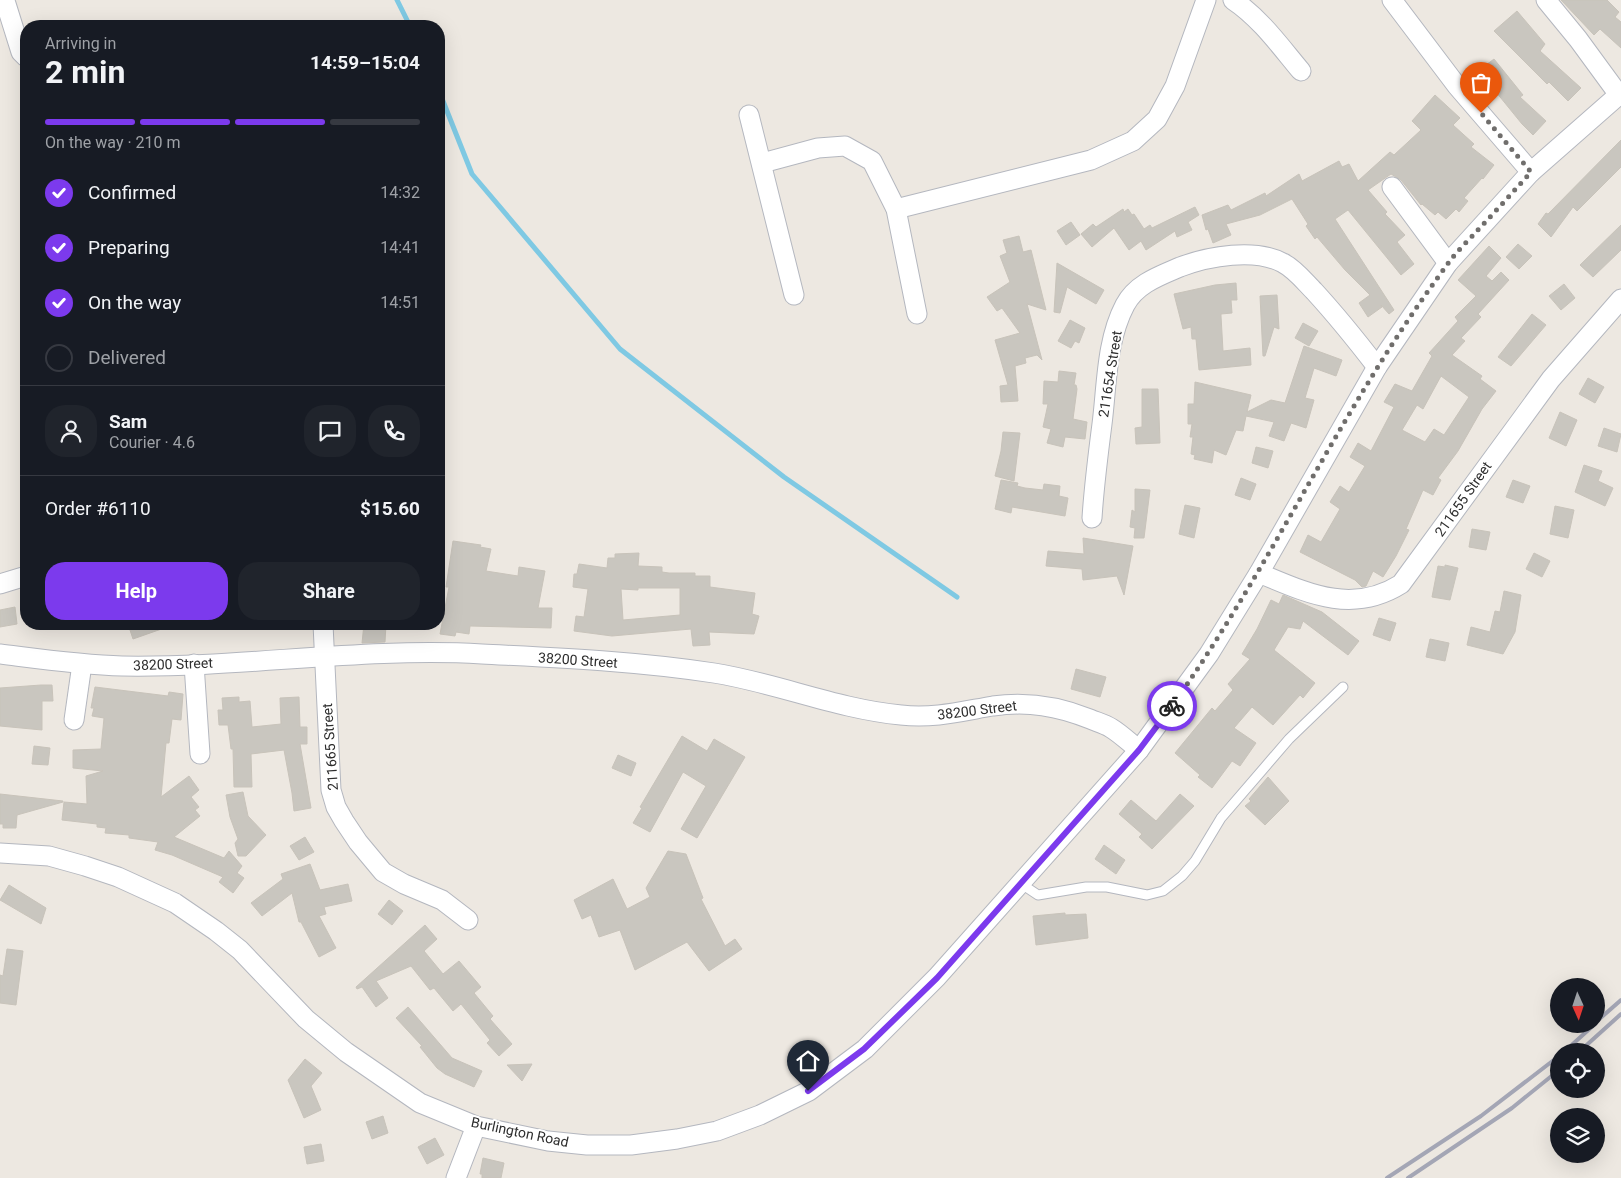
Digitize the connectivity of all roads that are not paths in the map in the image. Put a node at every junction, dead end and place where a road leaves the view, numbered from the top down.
1 (1, 0) edge
2 (1206, 0) edge
3 (1233, 0) edge
4 (1392, 0) edge
5 (1546, 0) edge
6 (20, 43) edge
7 (1301, 70) dead end
8 (1620, 94) edge
9 (750, 116) dead end
10 (762, 163) junction
11 (1531, 172) junction
12 (1392, 187) dead end
13 (896, 209) junction
14 (1448, 263) junction
15 (794, 295) dead end
16 (1621, 299) edge
17 (917, 314) dead end
18 (1377, 367) junction
19 (1092, 518) dead end
20 (1259, 573) junction
21 (20, 578) edge
22 (0, 584) edge
23 (323, 630) edge
24 (0, 654) edge
25 (325, 657) junction
26 (82, 664) junction
27 (194, 664) junction
28 (1343, 687) dead end
29 (74, 720) dead end
30 (1139, 750) junction
31 (200, 754) dead end
32 (0, 853) edge
33 (1020, 883) junction
34 (468, 920) dead end
35 (476, 1126) junction
36 (456, 1178) edge

1 - 6 street
2 - 13 street
3 - 7 street
4 - 11 street
5 - 8 street
8 - 11 street, Burlington Road
9 - 10 street
10 - 13 street
10 - 15 street
11 - 14 street, Burlington Road
12 - 14 street
13 - 17 street
14 - 18 street, Burlington Road
16 - 20 street, 211655 Street
18 - 19 street, 211654 Street
18 - 20 street, Burlington Road
20 - 30 street, Burlington Road
21 - 22 street
23 - 25 street, 211665 Street
24 - 26 street, 38200 Street
25 - 27 street, 38200 Street
25 - 30 street, 38200 Street
25 - 34 street, 211665 Street
26 - 27 street, 38200 Street
26 - 29 street
27 - 31 street
28 - 33 lane
30 - 33 street, Burlington Road
32 - 35 street, Burlington Road
33 - 35 street, Burlington Road
35 - 36 street

